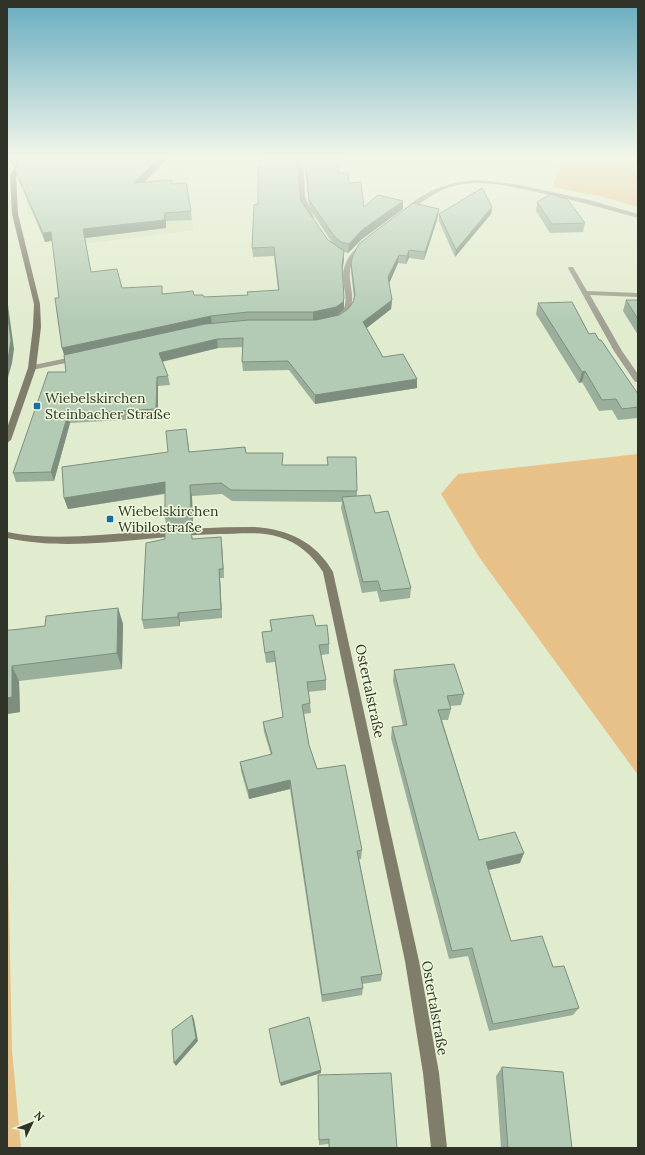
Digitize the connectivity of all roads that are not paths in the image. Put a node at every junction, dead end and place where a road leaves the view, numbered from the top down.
1 (15, 212) edge
2 (306, 212) edge
3 (406, 212) edge
4 (625, 212) edge
5 (638, 216) edge
6 (398, 217) edge
7 (313, 222) edge
8 (369, 239) edge
9 (571, 268) dead end
10 (585, 293) junction
11 (638, 295) edge
12 (337, 320) edge
13 (87, 356) edge
14 (32, 368) junction
15 (638, 380) edge
16 (7, 440) edge
17 (7, 535) edge
18 (438, 1148) edge

1 - 14 main road
2 - 7 street
3 - 6 street
4 - 5 street
8 - 12 street
9 - 10 street
10 - 11 street
10 - 15 street
13 - 14 street
14 - 16 main road
17 - 18 main road, Ostertalstraße

